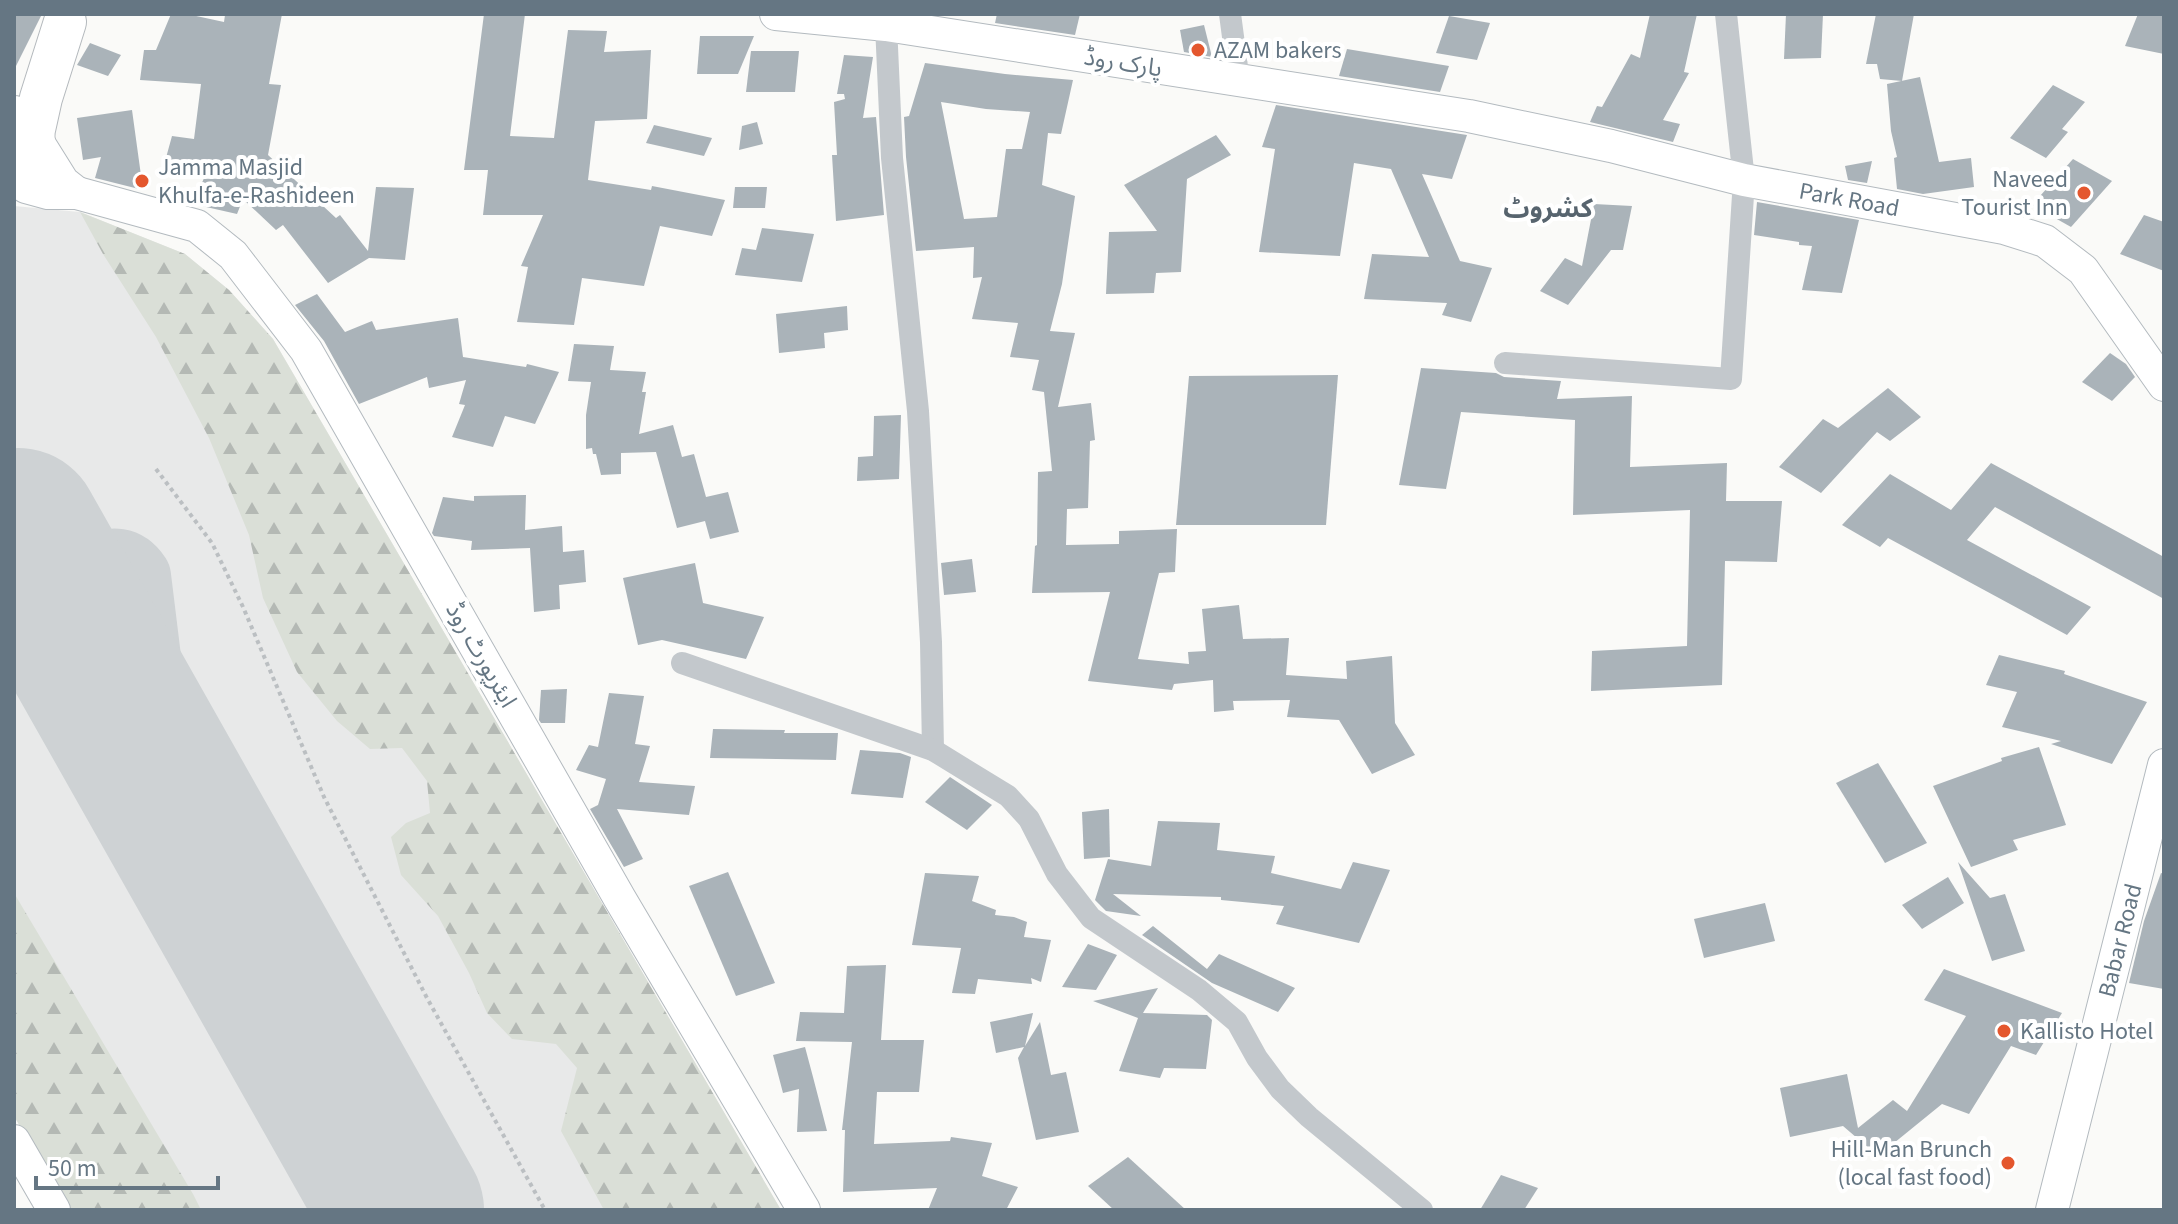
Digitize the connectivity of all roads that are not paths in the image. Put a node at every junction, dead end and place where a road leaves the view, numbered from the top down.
1 (776, 14) edge
2 (1230, 14) edge
3 (1726, 14) edge
4 (67, 18) edge
5 (886, 25) junction
6 (1239, 82) junction
7 (1469, 116) joint
8 (19, 131) edge
9 (14, 180) edge
10 (1744, 180) junction
11 (77, 193) junction
12 (1505, 363) dead end
13 (2164, 385) edge
14 (682, 663) dead end
15 (933, 750) junction
16 (2164, 765) edge
17 (14, 1141) edge
18 (54, 1210) edge
19 (804, 1210) edge
20 (1422, 1210) edge
21 (2052, 1210) edge

1 - 5 street, پارک روڈ
2 - 6 street
3 - 10 street
4 - 8 highway
5 - 6 street, پارک روڈ
5 - 15 street
6 - 7 street, پارک روڈ
7 - 10 street, Park Road
8 - 11 street
9 - 11 street, ایئرپورٹ روڈ
10 - 12 street
10 - 13 street, Park Road
11 - 19 street, ایئرپورٹ روڈ
14 - 15 street
15 - 20 street
16 - 21 street, Babar Road
17 - 18 street

